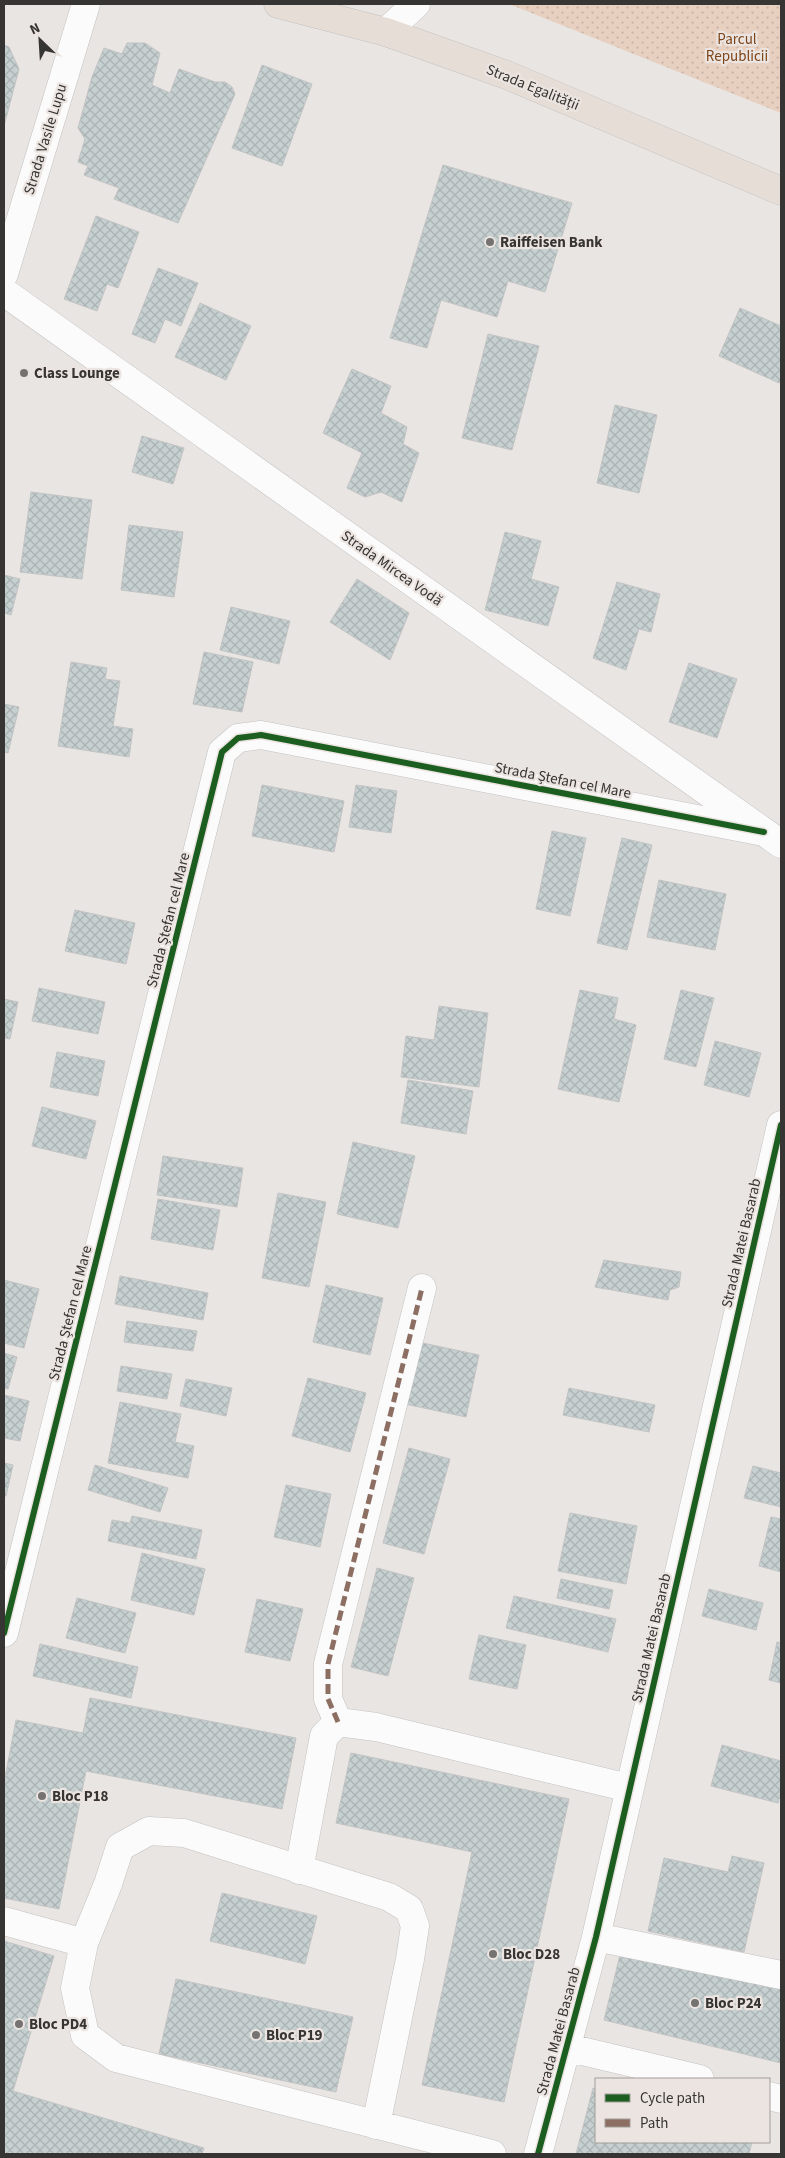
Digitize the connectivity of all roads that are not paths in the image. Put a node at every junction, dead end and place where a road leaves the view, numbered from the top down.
1 (86, 4) edge
2 (278, 4) edge
3 (416, 4) edge
4 (386, 32) junction
5 (781, 191) edge
6 (4, 274) edge
7 (4, 292) edge
8 (772, 838) edge
9 (781, 1125) edge
10 (422, 1288) dead end
11 (4, 1633) edge
12 (338, 1722) junction
13 (629, 1788) junction
14 (298, 1870) junction
15 (4, 1921) edge
16 (596, 1937) junction
17 (84, 1943) junction
18 (781, 1975) edge
19 (565, 2047) junction
20 (696, 2078) edge
21 (376, 2124) junction
22 (492, 2154) edge
23 (538, 2154) edge

1 - 6 street, Strada Vasile Lupu
2 - 4 main road, Strada Egalității
3 - 4 street
4 - 5 main road, Strada Egalității
7 - 8 street, Strada Mircea Vodă
8 - 11 street, Strada Ștefan cel Mare
9 - 13 street, Strada Matei Basarab
10 - 12 street
12 - 13 street
12 - 14 street
13 - 16 street, Strada Matei Basarab
14 - 17 street
14 - 21 street
15 - 17 street
16 - 18 street
16 - 19 street, Strada Matei Basarab
17 - 21 street
19 - 20 street
19 - 23 street, Strada Matei Basarab
21 - 22 street

